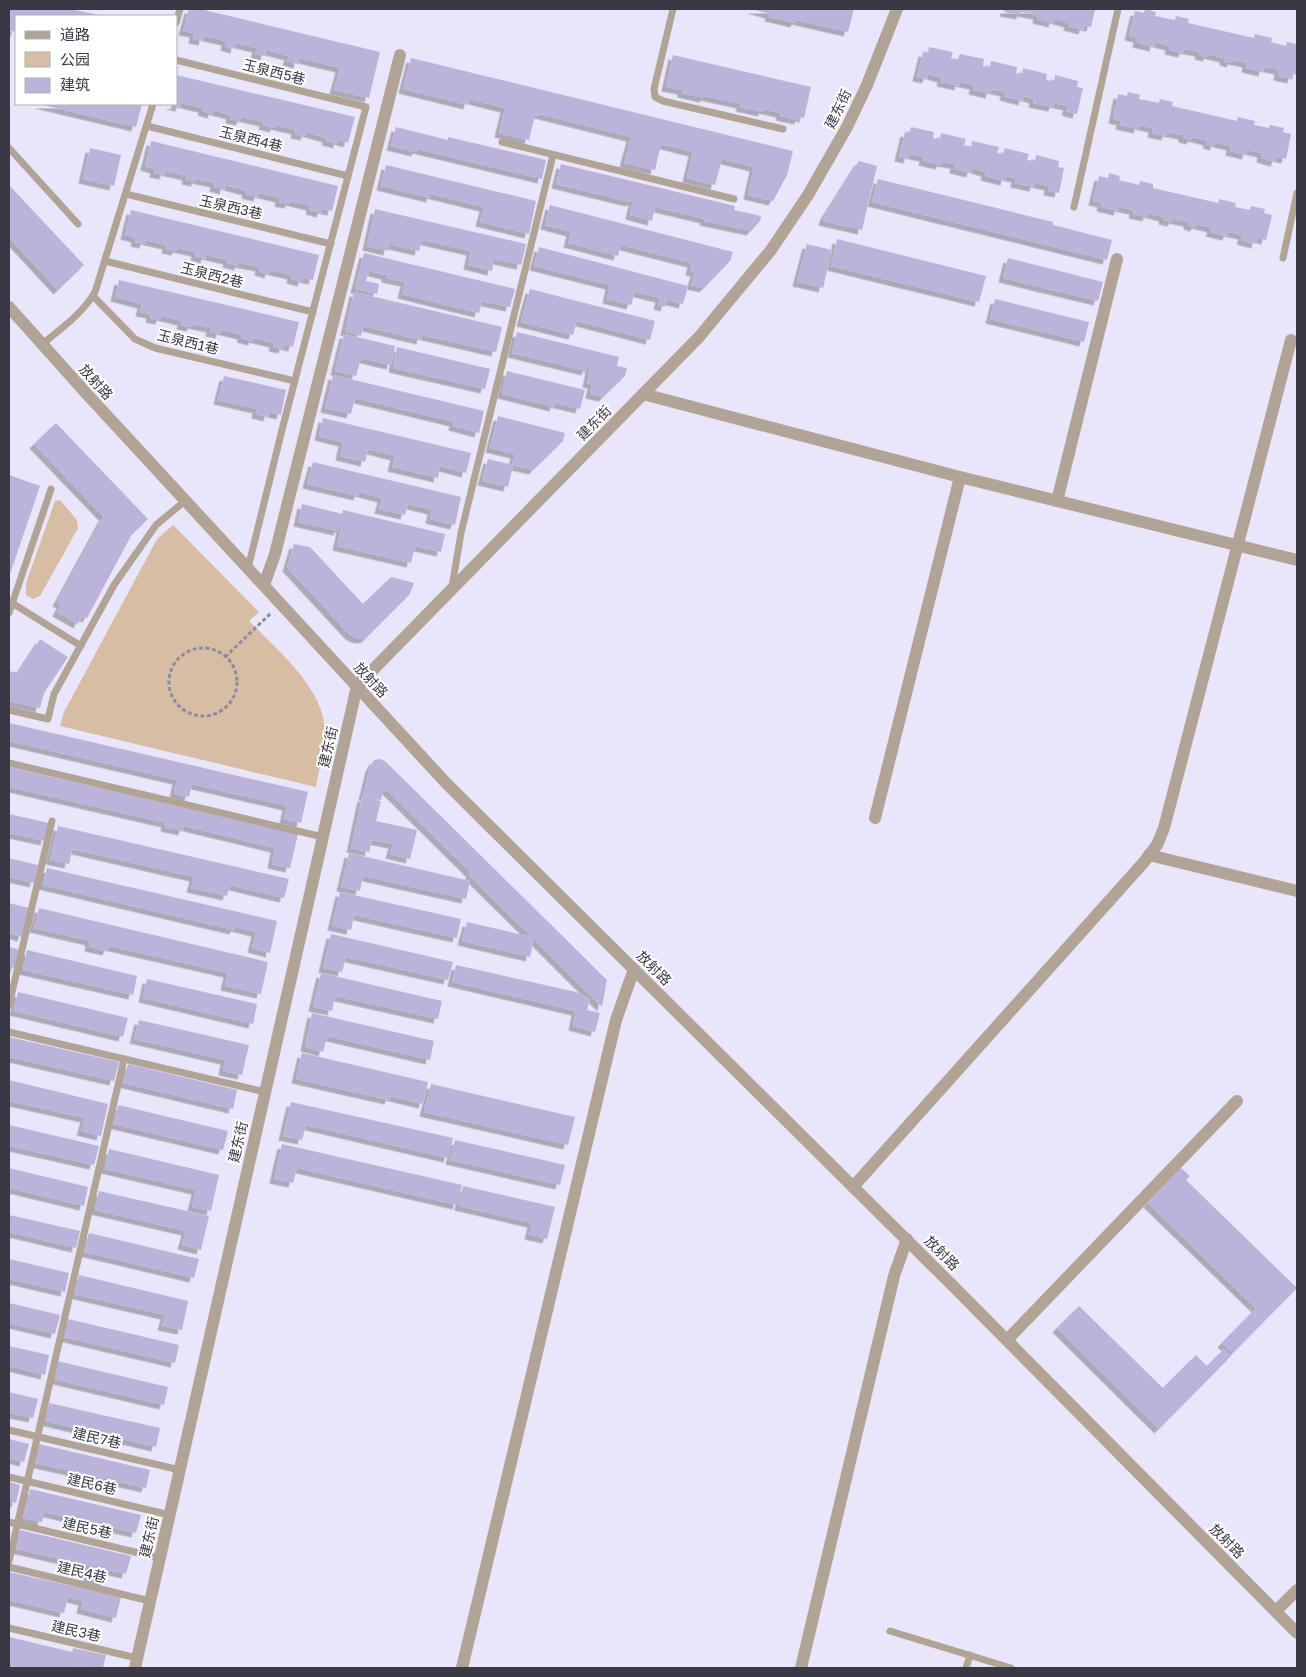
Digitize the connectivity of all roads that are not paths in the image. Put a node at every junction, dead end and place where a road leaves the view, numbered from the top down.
1 (673, 9) edge
2 (897, 9) edge
3 (1118, 9) edge
4 (400, 55) dead end
5 (178, 60) edge
6 (154, 105) edge
7 (147, 126) junction
8 (783, 130) dead end
9 (502, 142) dead end
10 (9, 148) edge
11 (553, 154) junction
12 (348, 176) junction
13 (1297, 193) edge
14 (126, 194) junction
15 (734, 199) dead end
16 (1074, 207) dead end
17 (78, 224) dead end
18 (331, 244) junction
19 (1283, 258) dead end
20 (1117, 259) dead end
21 (105, 262) junction
22 (93, 296) junction
23 (9, 307) edge
24 (313, 312) junction
25 (1291, 340) dead end
26 (42, 344) junction
27 (295, 381) junction
28 (644, 394) junction
29 (960, 477) junction
30 (52, 489) dead end
31 (185, 501) junction
32 (1057, 501) junction
33 (1238, 545) junction
34 (1297, 560) edge
35 (248, 568) junction
36 (264, 585) junction
37 (452, 591) junction
38 (12, 603) junction
39 (9, 612) edge
40 (81, 646) junction
41 (357, 686) junction
42 (9, 710) edge
43 (9, 763) edge
44 (875, 818) dead end
45 (52, 821) dead end
46 (323, 837) junction
47 (1149, 855) junction
48 (1297, 891) edge
49 (634, 969) junction
50 (9, 1005) edge
51 (9, 1032) edge
52 (124, 1059) junction
53 (265, 1092) junction
54 (1237, 1101) dead end
55 (853, 1186) junction
56 (907, 1239) junction
57 (1007, 1340) junction
58 (9, 1430) edge
59 (37, 1437) junction
60 (180, 1470) junction
61 (9, 1477) edge
62 (27, 1482) junction
63 (170, 1515) junction
64 (9, 1522) edge
65 (17, 1524) junction
66 (160, 1558) junction
67 (9, 1561) edge
68 (9, 1568) edge
69 (1297, 1590) edge
70 (150, 1601) junction
71 (1276, 1612) junction
72 (9, 1628) edge
73 (890, 1631) dead end
74 (1297, 1633) edge
75 (970, 1655) junction
76 (136, 1663) edge
77 (462, 1668) edge
78 (801, 1668) edge
79 (966, 1668) edge
80 (1011, 1668) edge

1 - 8 lane
2 - 28 street, 建东街
3 - 16 lane
4 - 36 street
5 - 12 lane, 玉泉西5巷
6 - 7 lane
7 - 12 lane, 玉泉西4巷
7 - 14 lane
9 - 11 lane
10 - 17 lane
11 - 15 lane
11 - 37 lane
12 - 18 lane
13 - 19 lane
14 - 18 lane, 玉泉西3巷
14 - 21 lane
18 - 24 lane
20 - 32 street
21 - 22 lane
21 - 24 lane, 玉泉西2巷
22 - 26 lane
22 - 27 lane, 玉泉西1巷
23 - 26 street, 放射路
24 - 27 lane
25 - 33 street
26 - 31 street, 放射路
27 - 35 lane
28 - 29 street
28 - 37 street, 建东街
29 - 32 street
29 - 44 street
30 - 38 lane
31 - 35 street, 放射路
31 - 40 lane
32 - 33 street
33 - 34 street
33 - 47 street
35 - 36 street, 放射路
36 - 41 street, 放射路
37 - 41 street, 建东街
38 - 39 lane
38 - 40 lane
40 - 42 lane
41 - 46 street, 建东街
41 - 49 street, 放射路
43 - 46 lane
45 - 50 lane
46 - 53 street, 建东街
47 - 48 street
47 - 55 street
49 - 55 street, 放射路
49 - 77 street
51 - 52 lane
52 - 53 lane
52 - 59 lane
53 - 60 street, 建东街
54 - 57 street
55 - 56 street, 放射路
56 - 57 street, 放射路
56 - 78 street
57 - 71 street, 放射路
58 - 59 lane, 建民7巷
59 - 60 lane, 建民7巷
59 - 62 lane
60 - 63 street, 建东街
61 - 62 lane, 建民6巷
62 - 63 lane, 建民6巷
62 - 65 lane
63 - 66 street, 建东街
64 - 65 lane, 建民5巷
65 - 66 lane, 建民5巷
65 - 67 lane
66 - 70 street, 建东街
68 - 70 lane, 建民4巷
69 - 71 street
70 - 76 street, 建东街
71 - 74 street, 放射路
72 - 76 lane, 建民3巷
73 - 75 lane
75 - 79 lane
75 - 80 lane

